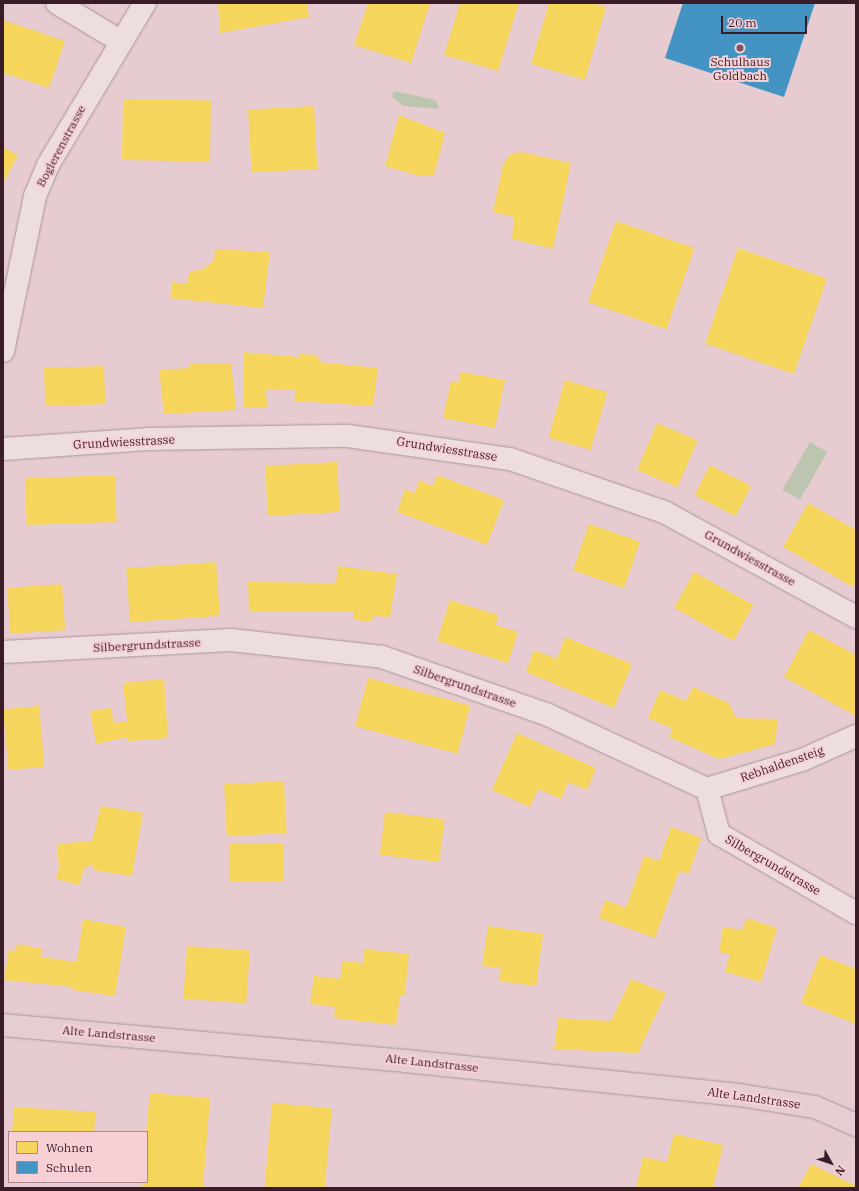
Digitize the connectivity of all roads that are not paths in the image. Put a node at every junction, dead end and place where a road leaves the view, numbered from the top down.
1 (57, 3) edge
2 (145, 3) edge
3 (120, 41) junction
4 (3, 351) edge
5 (3, 449) edge
6 (856, 617) edge
7 (3, 652) edge
8 (856, 736) edge
9 (707, 789) junction
10 (856, 913) edge
11 (3, 1025) edge
12 (856, 1125) edge

1 - 3 street
2 - 3 street, Boglerenstrasse
3 - 4 street, Boglerenstrasse
5 - 6 street, Grundwiesstrasse
7 - 9 street, Silbergrundstrasse
8 - 9 street, Rebhaldensteig
9 - 10 street, Silbergrundstrasse
11 - 12 main road, Alte Landstrasse

